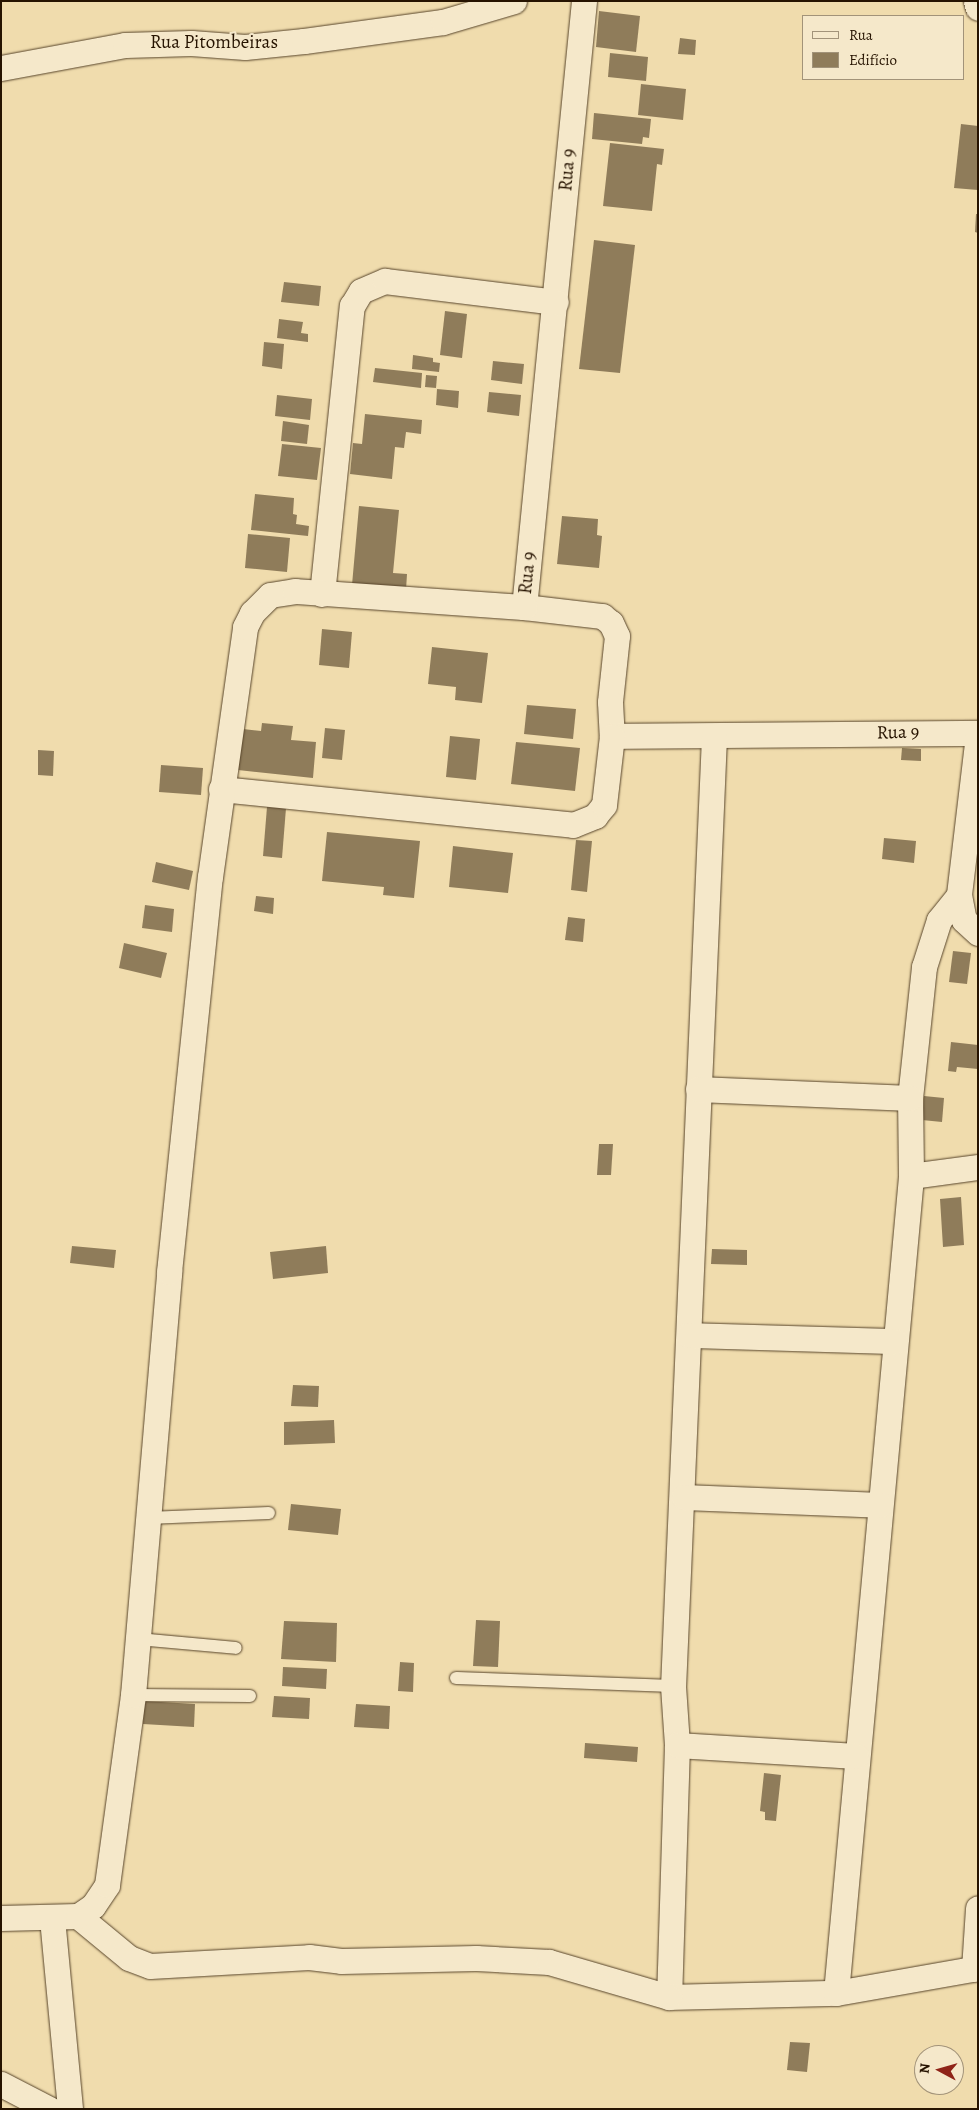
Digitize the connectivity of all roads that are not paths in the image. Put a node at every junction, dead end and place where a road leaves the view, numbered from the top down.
1 (514, 1) edge
2 (584, 1) edge
3 (976, 1) edge
4 (978, 8) edge
5 (1, 68) edge
6 (556, 302) junction
7 (322, 594) junction
8 (524, 607) junction
9 (978, 734) edge
10 (612, 736) junction
11 (714, 737) junction
12 (221, 789) junction
13 (959, 895) junction
14 (978, 933) edge
15 (934, 934) junction
16 (978, 938) edge
17 (698, 1089) junction
18 (910, 1098) junction
19 (978, 1168) edge
20 (911, 1176) junction
21 (689, 1335) junction
22 (895, 1341) junction
23 (684, 1497) junction
24 (880, 1505) junction
25 (268, 1513) dead end
26 (148, 1518) junction
27 (138, 1640) junction
28 (236, 1648) dead end
29 (456, 1678) dead end
30 (673, 1686) junction
31 (133, 1695) junction
32 (250, 1696) dead end
33 (678, 1745) junction
34 (856, 1756) junction
35 (978, 1908) edge
36 (78, 1916) junction
37 (1, 1918) edge
38 (52, 1918) junction
39 (976, 1969) edge
40 (836, 1993) junction
41 (669, 1997) junction
42 (1, 2084) edge
43 (49, 2109) edge
44 (70, 2109) edge

1 - 5 street, Rua Pitombeiras
2 - 6 street, Rua 9
3 - 4 street
6 - 7 street
6 - 8 street, Rua 9
7 - 8 street
7 - 12 street
8 - 10 street, Rua 9
9 - 11 street, Rua 9
9 - 13 street
10 - 11 street, Rua 9
10 - 12 street
11 - 17 street
12 - 26 street
13 - 14 street
13 - 15 street
15 - 16 street
15 - 18 street
17 - 18 street
17 - 21 street
18 - 20 street
19 - 20 street
20 - 22 street
21 - 22 street
21 - 23 street
22 - 24 street
23 - 24 street
23 - 30 street
24 - 34 street
25 - 26 lane
26 - 27 street
27 - 28 lane
27 - 31 street
29 - 30 lane
30 - 33 street
31 - 32 lane
31 - 36 street
33 - 34 street
33 - 41 street
34 - 40 street
35 - 39 street
36 - 38 street
36 - 41 street
37 - 38 street
38 - 44 street
39 - 40 street
40 - 41 street
42 - 43 street

